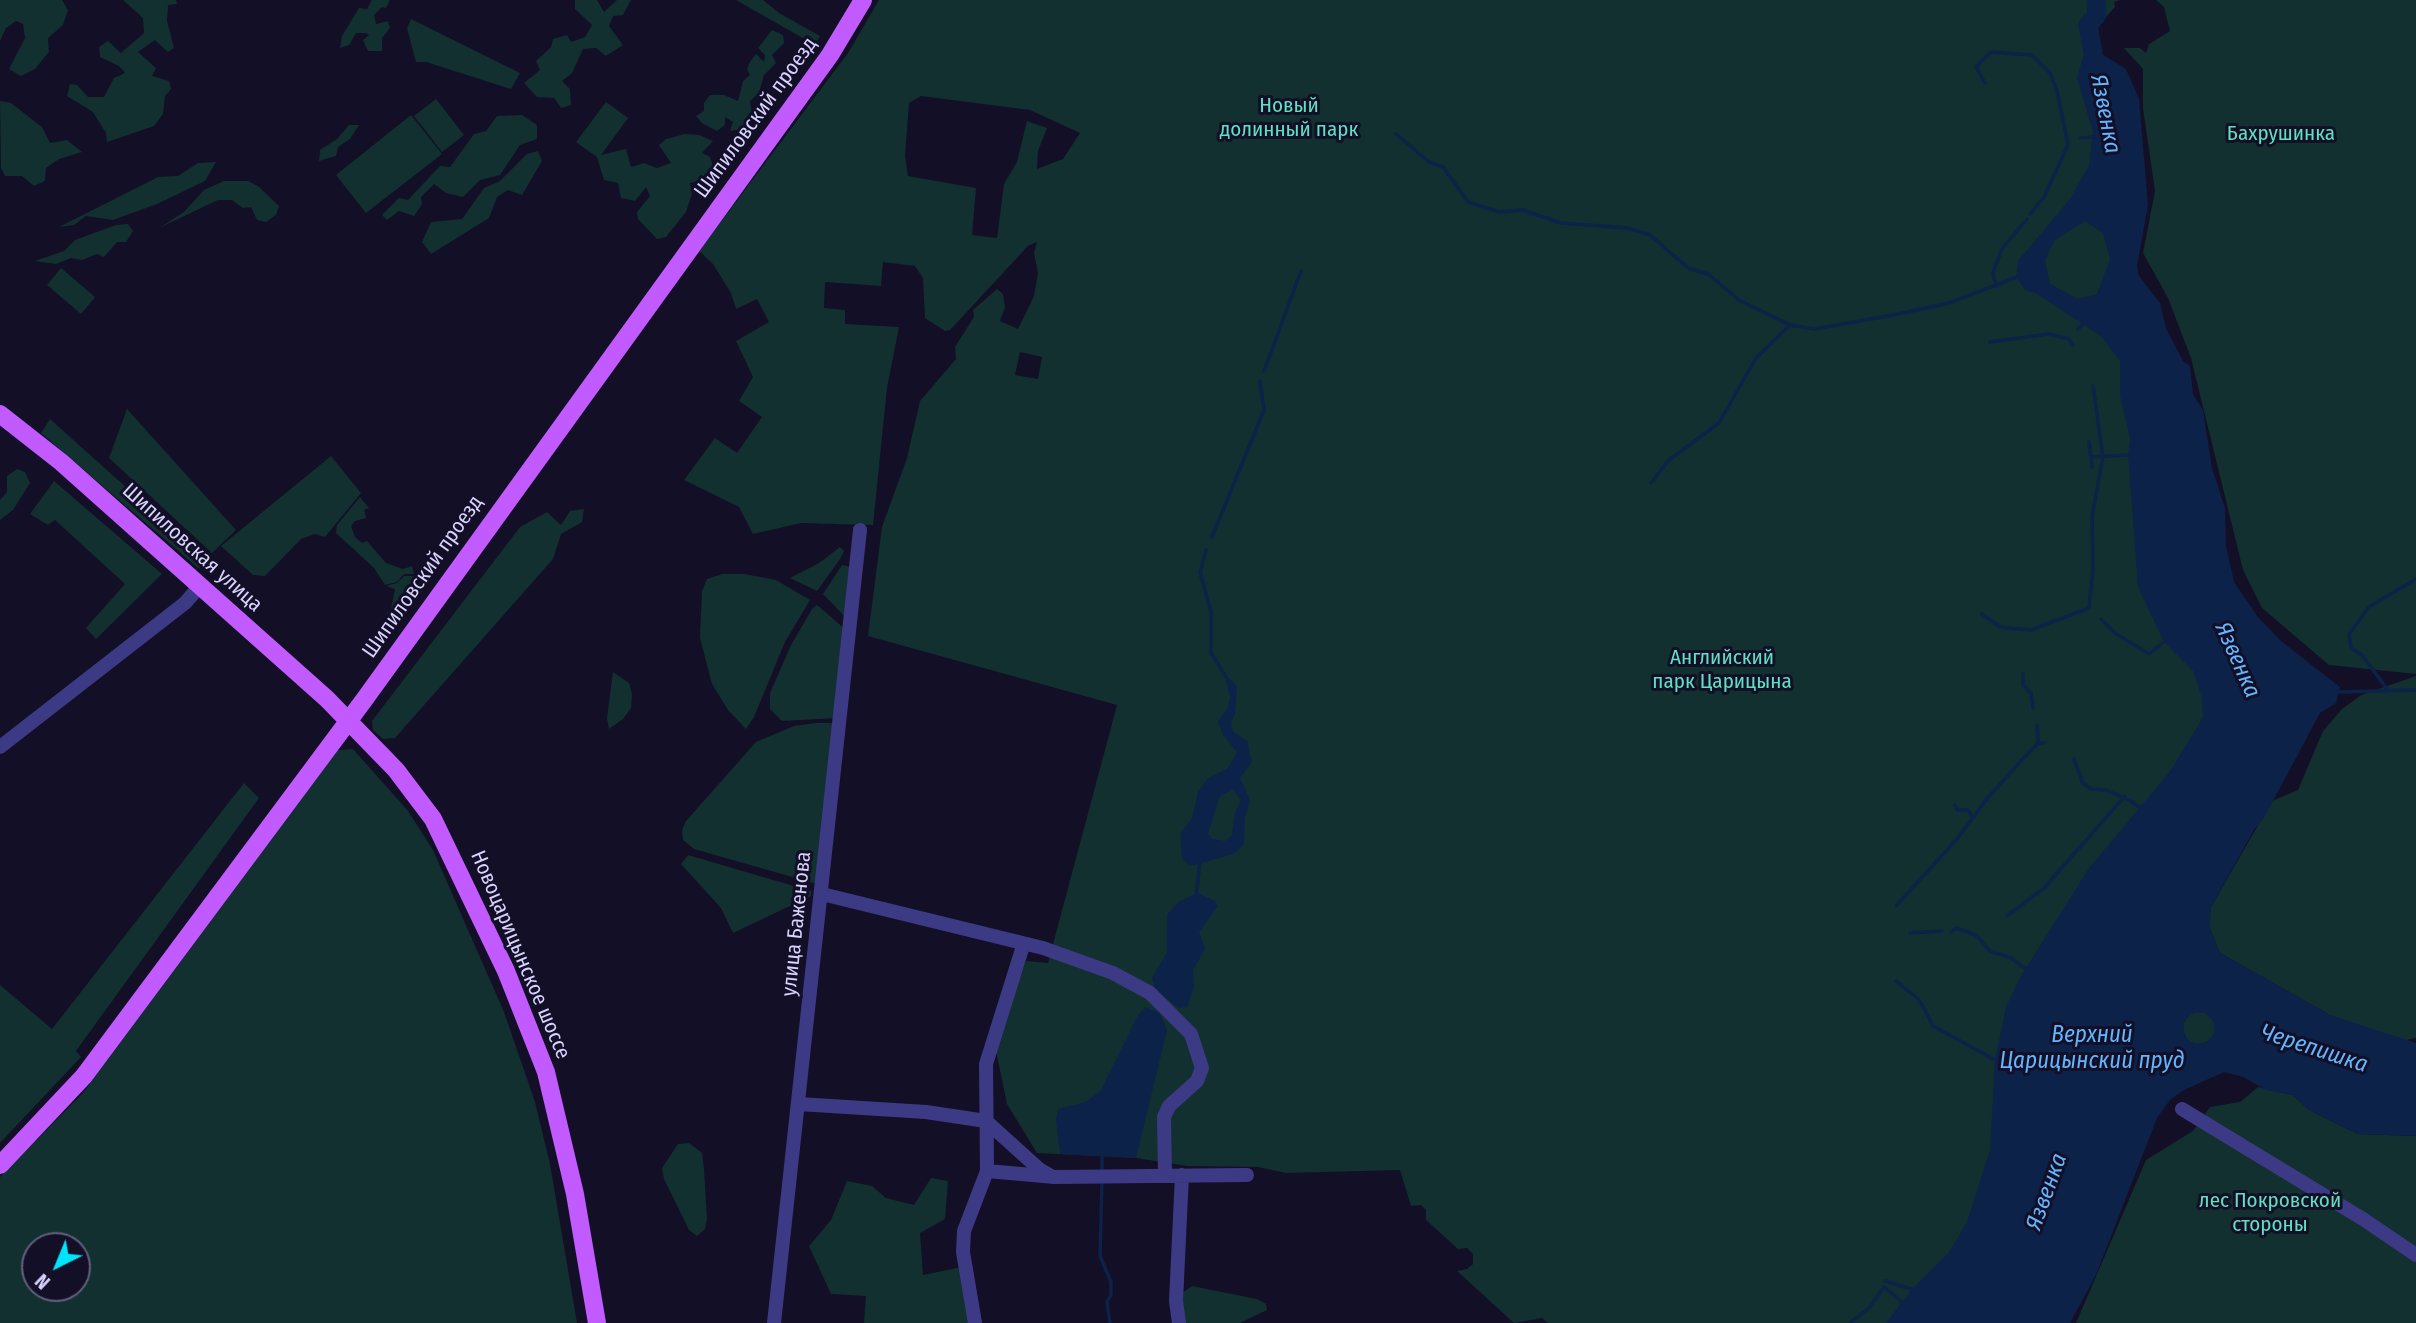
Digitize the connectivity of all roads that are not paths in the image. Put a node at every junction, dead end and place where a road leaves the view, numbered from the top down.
1 (863, 0) edge
2 (0, 414) edge
3 (860, 530) dead end
4 (200, 586) junction
5 (348, 721) junction
6 (0, 747) edge
7 (822, 894) junction
8 (1023, 946) junction
9 (799, 1104) junction
10 (2182, 1109) dead end
11 (986, 1121) junction
12 (0, 1165) edge
13 (987, 1171) junction
14 (1165, 1175) junction
15 (1182, 1175) junction
16 (1247, 1175) dead end
17 (1054, 1177) junction
18 (2416, 1255) edge
19 (597, 1323) edge
20 (774, 1323) edge
21 (975, 1323) edge
22 (1178, 1323) edge

1 - 5 main road, Шипиловский проезд
2 - 4 main road, Шипиловская улица
3 - 7 street, улица Баженова
4 - 5 main road, Шипиловская улица
4 - 6 street
5 - 12 main road, Шипиловский проезд
5 - 19 main road, Новоцарицынское шоссе
7 - 8 street
7 - 9 street, улица Баженова
8 - 11 street
8 - 14 street
9 - 11 street
9 - 20 street, улица Баженова
10 - 18 street
11 - 13 street
11 - 17 street
13 - 17 street
13 - 21 street
14 - 15 street
14 - 17 street
15 - 16 street
15 - 22 street

